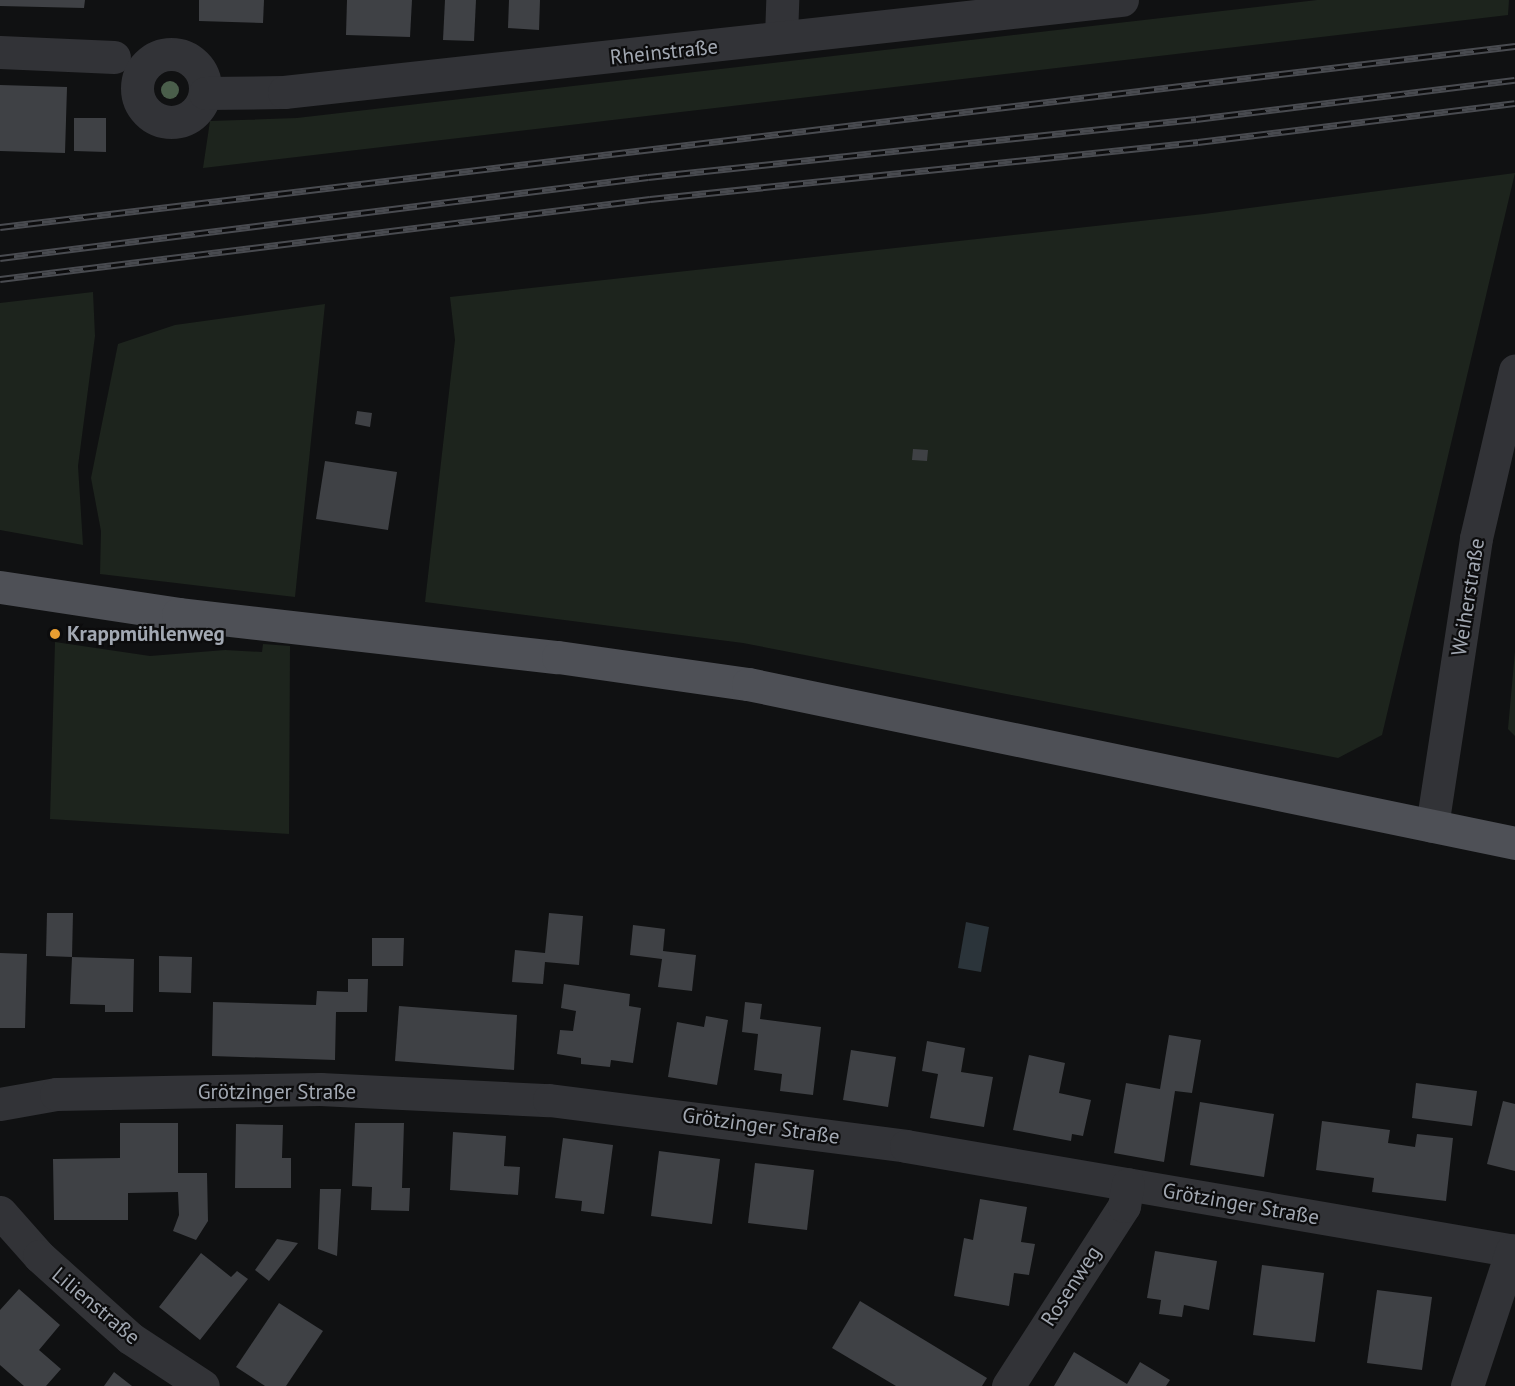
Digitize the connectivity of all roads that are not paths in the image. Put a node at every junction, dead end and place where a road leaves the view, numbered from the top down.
1 (783, 0) edge
2 (1122, 0) edge
3 (1050, 4) edge
4 (781, 37) junction
5 (0, 52) edge
6 (114, 57) dead end
7 (205, 93) dead end
8 (1515, 370) edge
9 (0, 587) edge
10 (1432, 826) junction
11 (1515, 843) edge
12 (0, 1104) edge
13 (1128, 1184) junction
14 (0, 1212) edge
15 (1513, 1251) edge
16 (203, 1386) edge
17 (1008, 1386) edge
18 (1467, 1386) edge

1 - 4 street
2 - 3 street, Rheinstraße
3 - 4 street, Rheinstraße
4 - 7 street, Rheinstraße
5 - 6 street
8 - 10 street, Weiherstraße
9 - 10 main road
10 - 11 main road
12 - 13 street, Grötzinger Straße
13 - 15 street, Grötzinger Straße
13 - 17 street, Rosenweg
14 - 16 street, Lilienstraße
15 - 18 street

